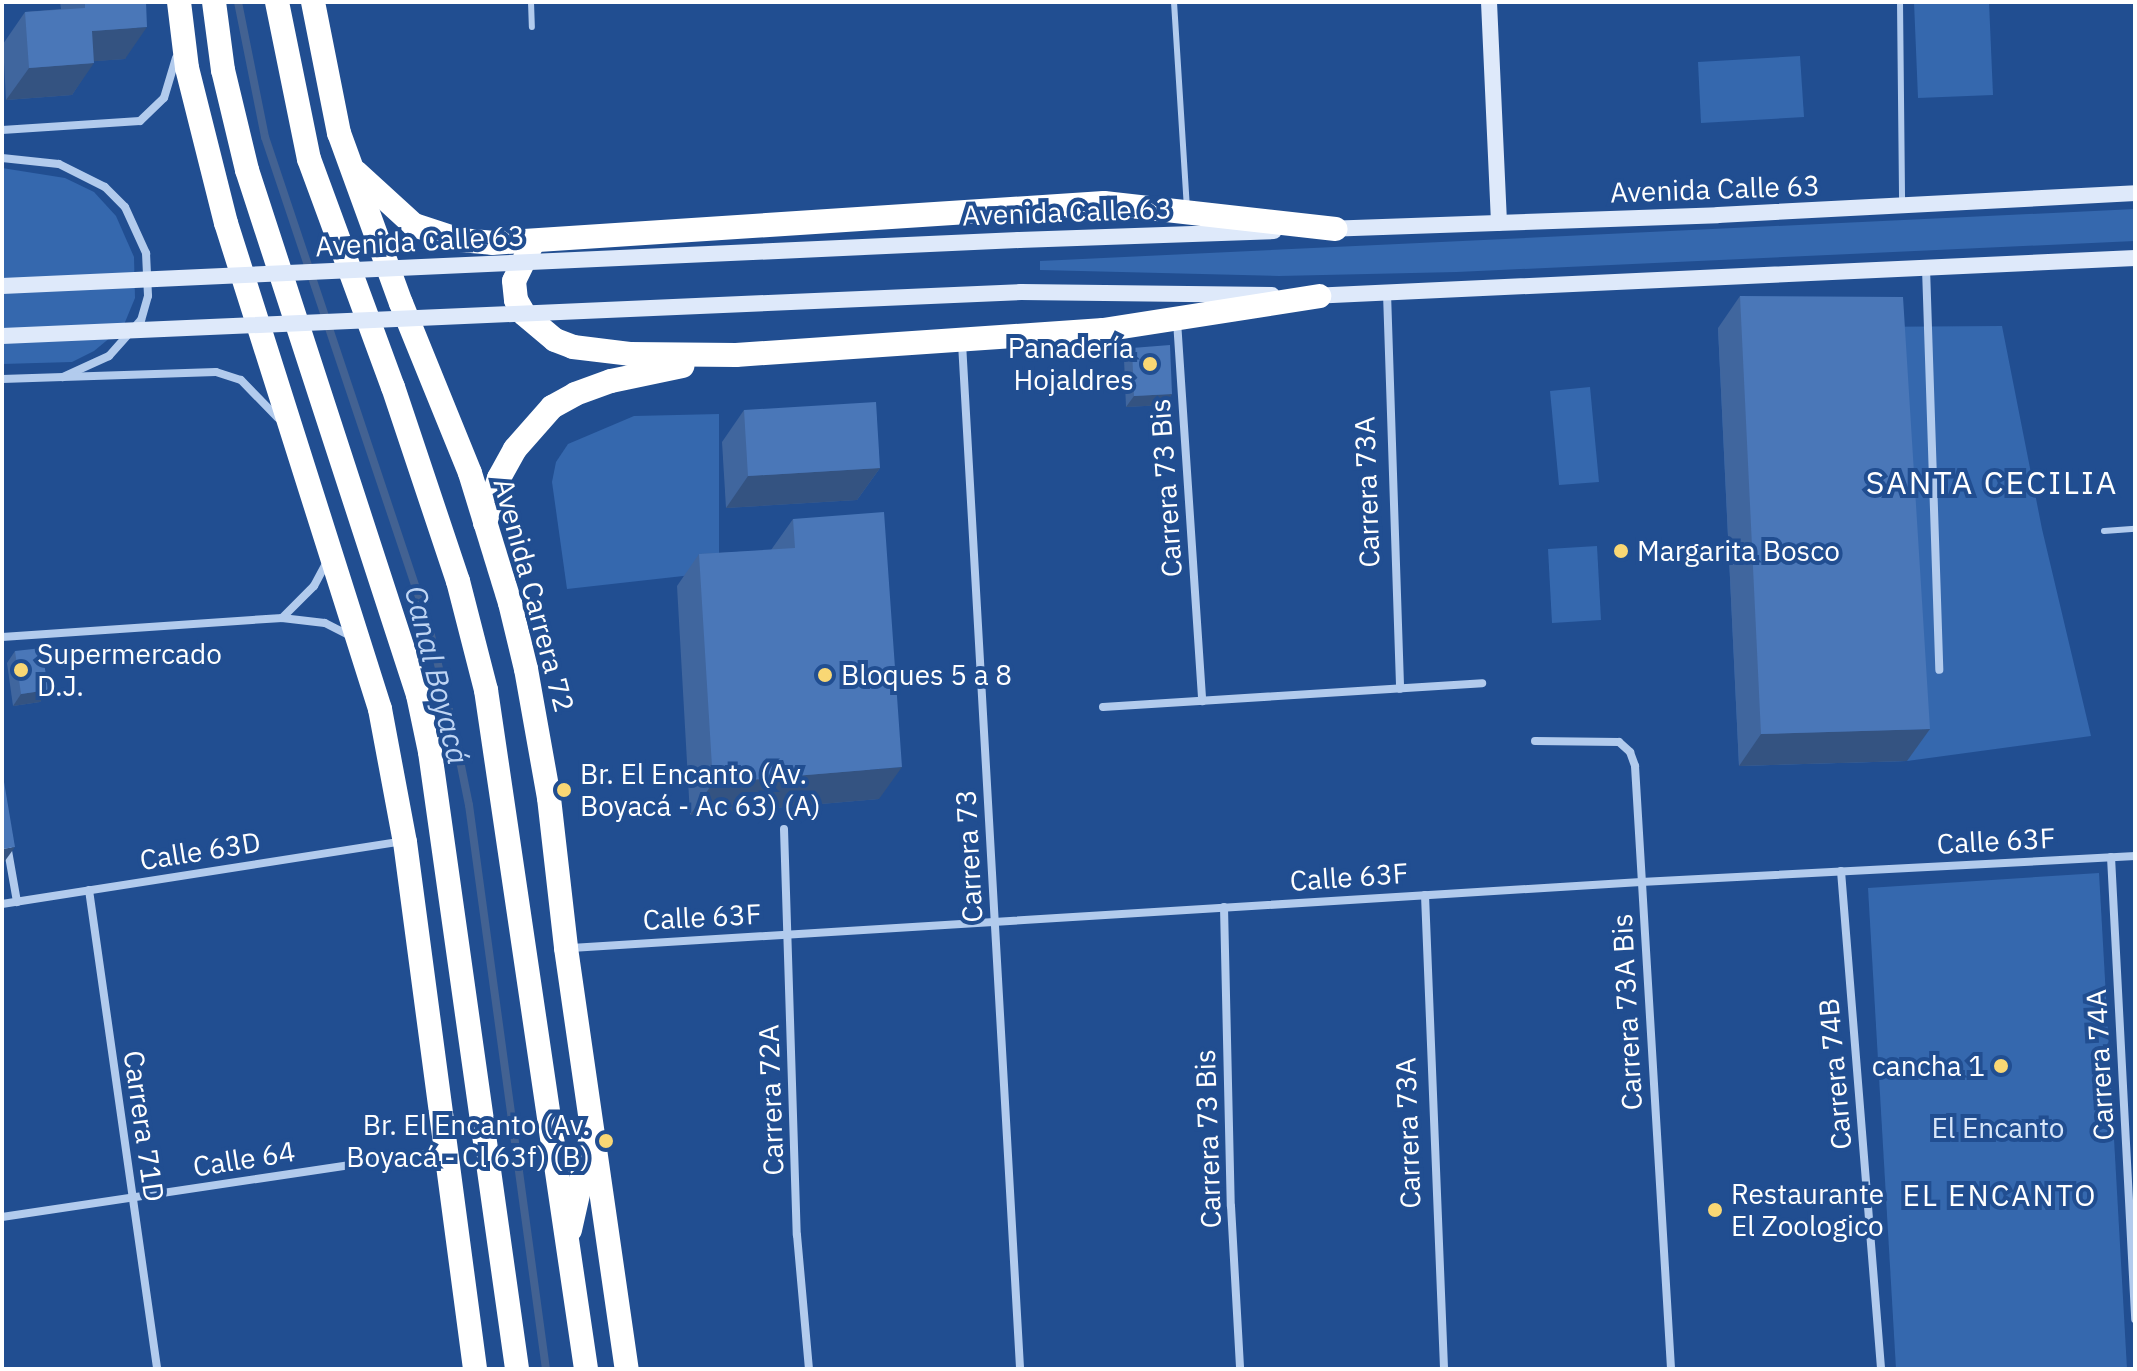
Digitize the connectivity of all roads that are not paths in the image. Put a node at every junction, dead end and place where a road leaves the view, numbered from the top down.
1 (179, 2) edge
2 (214, 2) edge
3 (277, 2) edge
4 (313, 2) edge
5 (531, 2) edge
6 (1174, 2) edge
7 (1489, 2) edge
8 (1900, 2) edge
9 (532, 27) dead end
10 (182, 30) junction
11 (195, 104) junction
12 (2, 130) edge
13 (2, 158) edge
14 (244, 160) junction
15 (350, 165) junction
16 (2135, 193) edge
17 (1902, 206) junction
18 (226, 223) junction
19 (1188, 223) junction
20 (1499, 223) junction
21 (1336, 229) joint
22 (534, 240) junction
23 (2135, 258) edge
24 (1926, 267) junction
25 (2, 286) edge
26 (1387, 293) junction
27 (1319, 296) junction
28 (1177, 320) junction
29 (2, 336) edge
30 (962, 340) junction
31 (736, 355) junction
32 (63, 377) junction
33 (2, 379) edge
34 (293, 438) junction
35 (485, 523) junction
36 (2135, 529) edge
37 (2104, 531) dead end
38 (331, 548) junction
39 (282, 618) junction
40 (2, 637) edge
41 (362, 643) junction
42 (1939, 670) dead end
43 (1482, 683) dead end
44 (1400, 689) junction
45 (1202, 701) junction
46 (1103, 707) dead end
47 (1535, 741) dead end
48 (4, 828) edge
49 (784, 829) dead end
50 (405, 842) junction
51 (2135, 856) edge
52 (2111, 857) junction
53 (1841, 871) junction
54 (1641, 882) junction
55 (89, 890) junction
56 (1425, 895) junction
57 (17, 902) junction
58 (2, 904) edge
59 (1224, 907) junction
60 (995, 921) junction
61 (788, 934) junction
62 (566, 948) junction
63 (592, 1132) junction
64 (445, 1151) junction
65 (132, 1198) junction
66 (2, 1217) edge
67 (2133, 1232) edge
68 (566, 1244) junction
69 (2135, 1319) edge
70 (157, 1369) edge
71 (475, 1369) edge
72 (517, 1369) edge
73 (586, 1369) edge
74 (627, 1369) edge
75 (809, 1369) edge
76 (1020, 1369) edge
77 (1240, 1369) edge
78 (1444, 1369) edge
79 (1671, 1369) edge
80 (1881, 1369) edge

1 - 10 highway
2 - 14 highway
3 - 68 highway
4 - 15 highway, Avenida Carrera 72
5 - 9 lane
6 - 19 lane
7 - 20 main road
8 - 17 lane
10 - 11 highway
10 - 12 street
11 - 14 highway
11 - 18 highway
13 - 32 street
14 - 18 highway
14 - 72 highway
15 - 22 highway
15 - 35 highway, Avenida Carrera 72
16 - 17 main road, Avenida Calle 63
17 - 20 main road, Avenida Calle 63
18 - 34 highway
19 - 21 highway
19 - 22 highway
19 - 25 main road, Avenida Calle 63, bridge
20 - 21 main road, Avenida Calle 63
22 - 31 highway
23 - 24 main road
24 - 26 main road
24 - 42 street
26 - 27 main road
26 - 44 street, Carrera 73A
27 - 28 highway
27 - 29 main road, bridge
28 - 30 highway
28 - 45 street, Carrera 73 Bis
30 - 31 highway
30 - 60 street, Carrera 73
31 - 35 highway
32 - 33 street
32 - 34 street
34 - 38 highway
35 - 62 highway, Avenida Carrera 72
36 - 37 lane
38 - 39 street
38 - 41 highway
39 - 40 street
39 - 41 street
41 - 50 highway
43 - 44 street
44 - 45 street
45 - 46 street
47 - 54 street, Carrera 73A Bis
48 - 57 street
49 - 61 street, Carrera 72A
50 - 55 street, Calle 63D
50 - 64 highway
51 - 52 street, Calle 63F
52 - 53 street, Calle 63F
52 - 67 street, Carrera 74A
53 - 54 street, Calle 63F
53 - 80 street, Carrera 74B
54 - 56 street, Calle 63F
54 - 79 street, Carrera 73A Bis
55 - 57 street, Calle 63D
55 - 65 street, Carrera 71D
56 - 59 street, Calle 63F
56 - 78 street, Carrera 73A
57 - 58 street, Calle 63D
59 - 60 street, Calle 63F
59 - 77 street, Carrera 73 Bis
60 - 61 street, Calle 63F
60 - 76 street, Carrera 73
61 - 62 street, Calle 63F
61 - 75 street, Carrera 72A
62 - 63 highway, Avenida Carrera 72
63 - 68 highway
63 - 74 highway, Avenida Carrera 72
64 - 65 street, Calle 64
64 - 71 highway
65 - 66 street, Calle 64
65 - 70 street, Carrera 71D
67 - 69 street, Carrera 74A
68 - 73 highway

